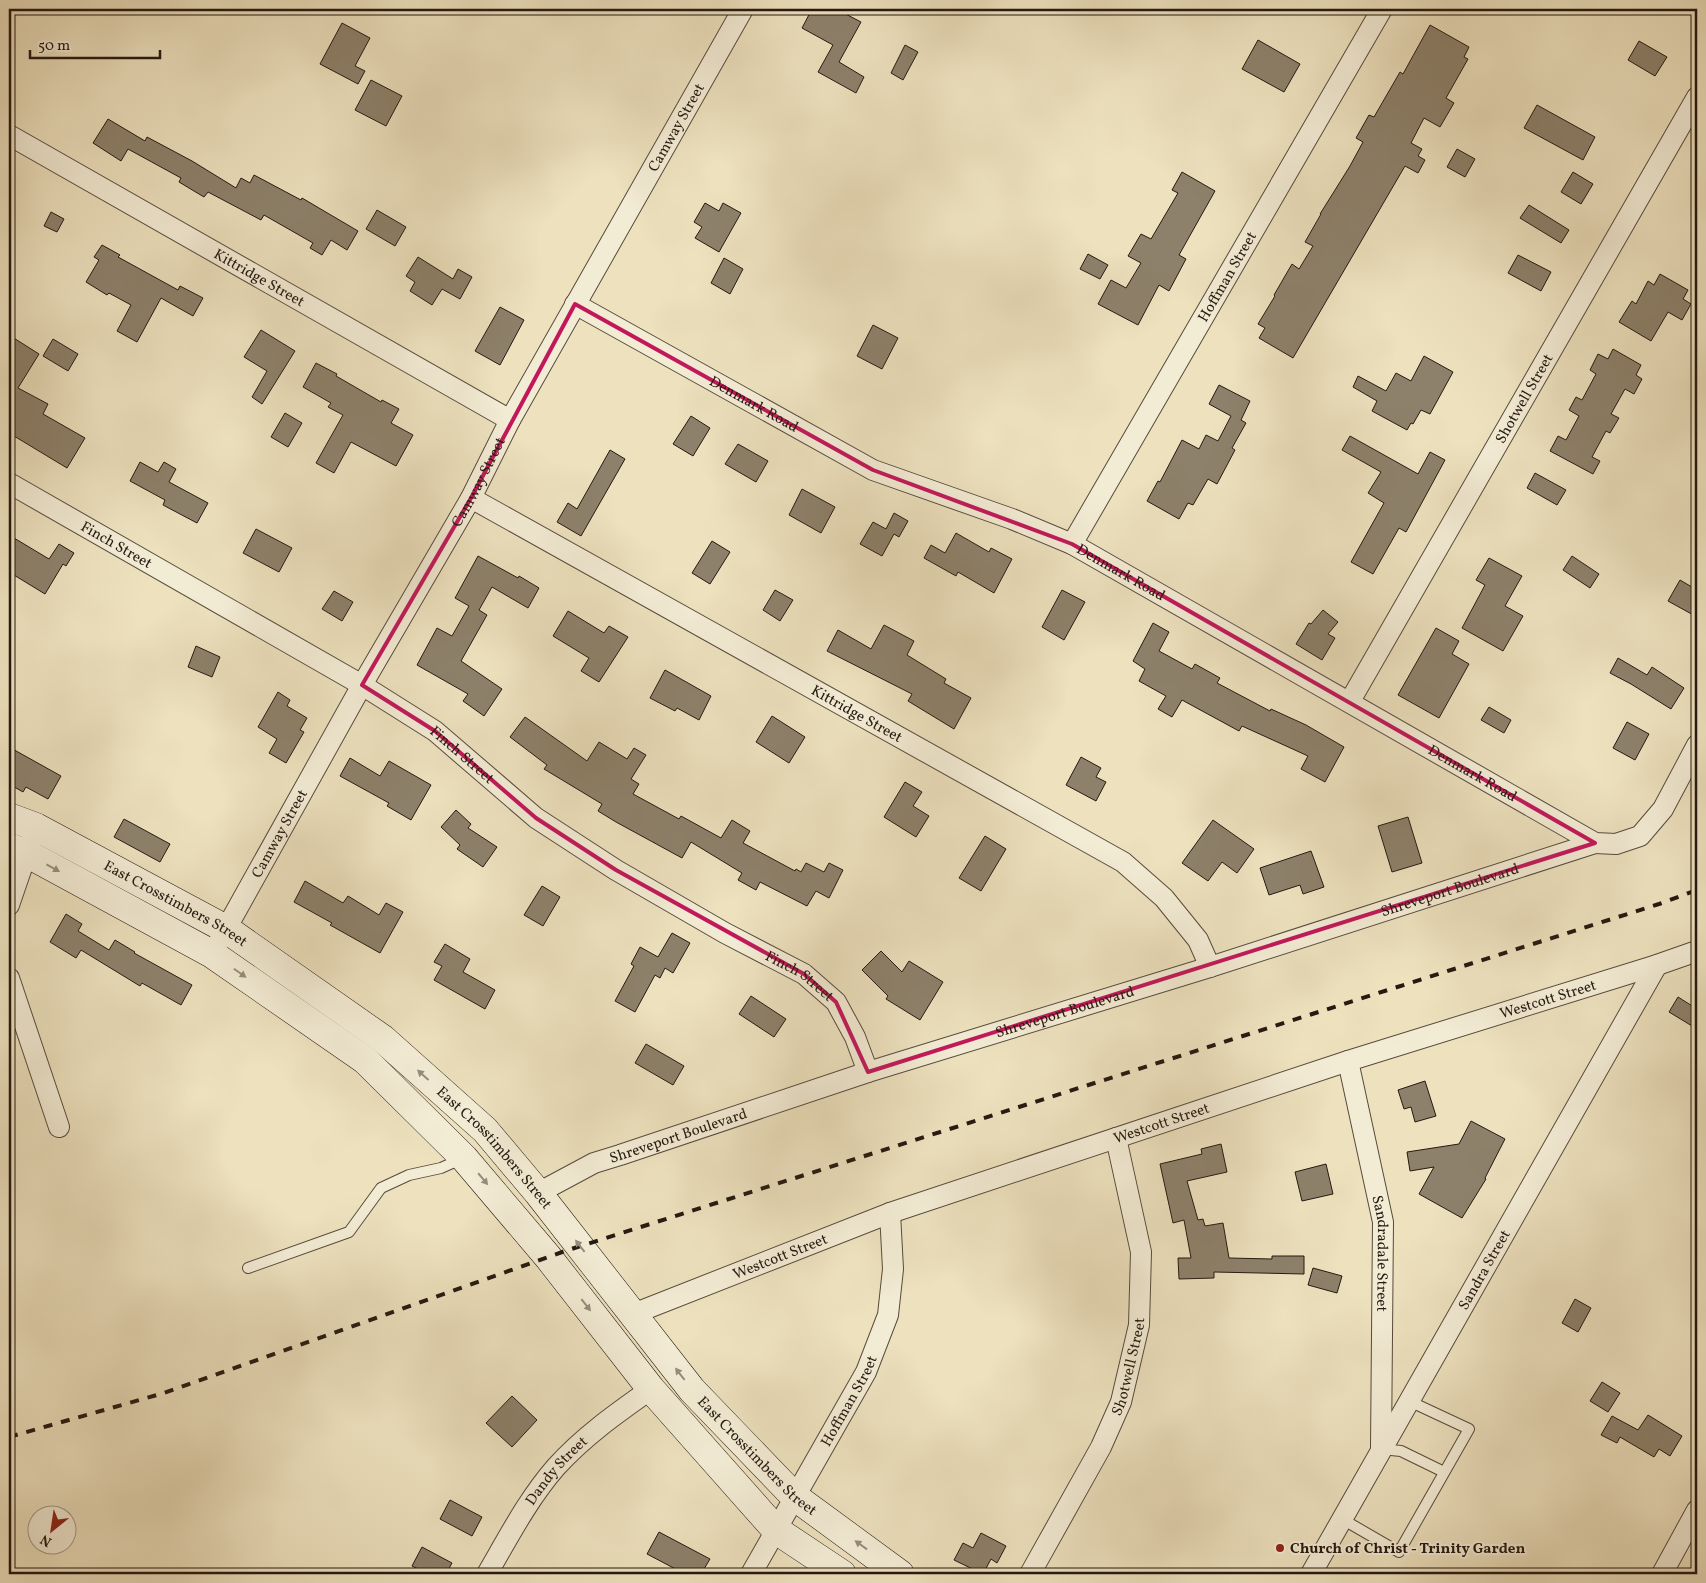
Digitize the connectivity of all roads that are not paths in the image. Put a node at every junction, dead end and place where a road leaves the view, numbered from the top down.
1 (744, 9) edge
2 (1382, 9) edge
3 (1697, 96) edge
4 (9, 135) edge
5 (575, 304) junction
6 (510, 420) junction
7 (9, 483) edge
8 (471, 498) junction
9 (1072, 544) junction
10 (362, 685) junction
11 (1350, 702) junction
12 (1697, 745) edge
13 (9, 817) edge
14 (36, 828) junction
15 (1595, 843) junction
16 (17, 850) edge
17 (9, 905) edge
18 (226, 929) junction
19 (1697, 951) edge
20 (212, 954) junction
21 (1656, 965) junction
22 (1210, 967) junction
23 (9, 978) edge
24 (1348, 1061) junction
25 (868, 1072) junction
26 (59, 1127) dead end
27 (1116, 1138) junction
28 (464, 1158) junction
29 (538, 1193) junction
30 (890, 1213) junction
31 (248, 1268) dead end
32 (632, 1314) junction
33 (651, 1389) junction
34 (1408, 1401) junction
35 (1382, 1449) junction
36 (1444, 1472) junction
37 (795, 1497) junction
38 (1697, 1510) edge
39 (1342, 1519) junction
40 (776, 1530) junction
41 (487, 1574) edge
42 (751, 1574) edge
43 (842, 1574) edge
44 (900, 1574) edge
45 (1030, 1574) edge
46 (1311, 1574) edge
47 (1662, 1574) edge

1 - 5 street, Camway Street
2 - 9 street, Hoffman Street
3 - 11 street, Shotwell Street
4 - 6 street, Kittridge Street
5 - 6 street, Camway Street
5 - 9 street, Denmark Road
6 - 8 street, Camway Street
7 - 10 street, Finch Street
8 - 10 street, Camway Street
8 - 22 street, Kittridge Street
9 - 11 street, Denmark Road
10 - 18 street, Camway Street
10 - 25 street, Finch Street
11 - 15 street, Denmark Road
12 - 15 street
13 - 14 main road, East Crosstimbers Street
14 - 16 street
14 - 18 main road, East Crosstimbers Street
15 - 22 street, Shreveport Boulevard
16 - 17 street
16 -> 20 main road, East Crosstimbers Street
18 - 20 street, Camway Street
29 -> 18 main road, East Crosstimbers Street
19 - 21 street, Westcott Street
20 -> 28 main road, East Crosstimbers Street
21 - 24 street, Westcott Street
21 - 34 street, Sandra Street
22 - 25 street, Shreveport Boulevard
23 - 26 street
24 - 27 street, Westcott Street
24 - 35 street, Sandradale Street
25 - 29 street, Shreveport Boulevard
27 - 30 street, Westcott Street
27 - 45 street, Shotwell Street
28 - 31 lane
28 -> 33 main road, East Crosstimbers Street
32 -> 29 main road, East Crosstimbers Street
30 - 32 street, Westcott Street
30 - 37 street, Hoffman Street
37 -> 32 main road, East Crosstimbers Street
33 - 40 main road, East Crosstimbers Street
33 - 41 street, Dandy Street
34 - 35 street, Sandra Street
34 - 36 lane
35 - 36 lane
35 - 39 street, Sandra Street
36 - 39 lane
37 - 40 street, Hoffman Street
44 -> 37 main road, East Crosstimbers Street
38 - 47 street
39 - 46 street, Sandra Street
40 - 42 street, Hoffman Street
40 - 43 main road, East Crosstimbers Street

